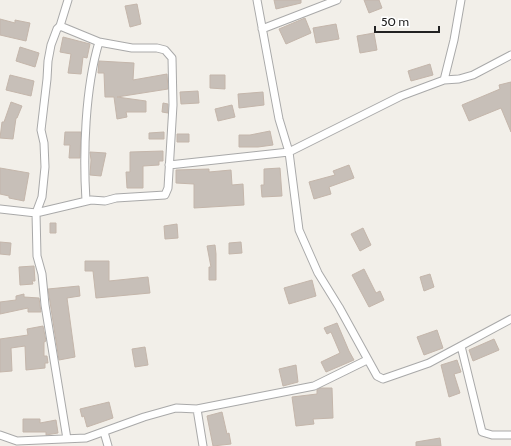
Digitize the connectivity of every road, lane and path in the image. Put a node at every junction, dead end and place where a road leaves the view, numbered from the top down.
1 (68, 0) edge
2 (257, 0) edge
3 (337, 0) edge
4 (461, 0) edge
5 (60, 26) junction
6 (262, 29) junction
7 (99, 42) junction
8 (511, 55) edge
9 (444, 80) junction
10 (289, 152) junction
11 (169, 165) junction
12 (86, 202) junction
13 (0, 209) edge
14 (36, 213) junction
15 (511, 319) edge
16 (461, 346) junction
17 (367, 360) junction
18 (197, 408) junction
19 (104, 432) junction
20 (0, 435) edge
21 (511, 436) edge
22 (67, 439) junction
23 (108, 446) edge
24 (204, 446) edge

1 - 5 street
2 - 6 street
3 - 6 street
4 - 9 street
5 - 7 street
5 - 14 street
6 - 10 street
7 - 11 street
7 - 12 street
8 - 9 street
9 - 10 street
10 - 11 street
10 - 17 street
11 - 12 street
12 - 14 street
13 - 14 street
14 - 22 street
15 - 16 street
16 - 17 street
16 - 21 street
17 - 18 street
18 - 19 street
18 - 24 street
19 - 22 street
19 - 23 street
20 - 22 street

